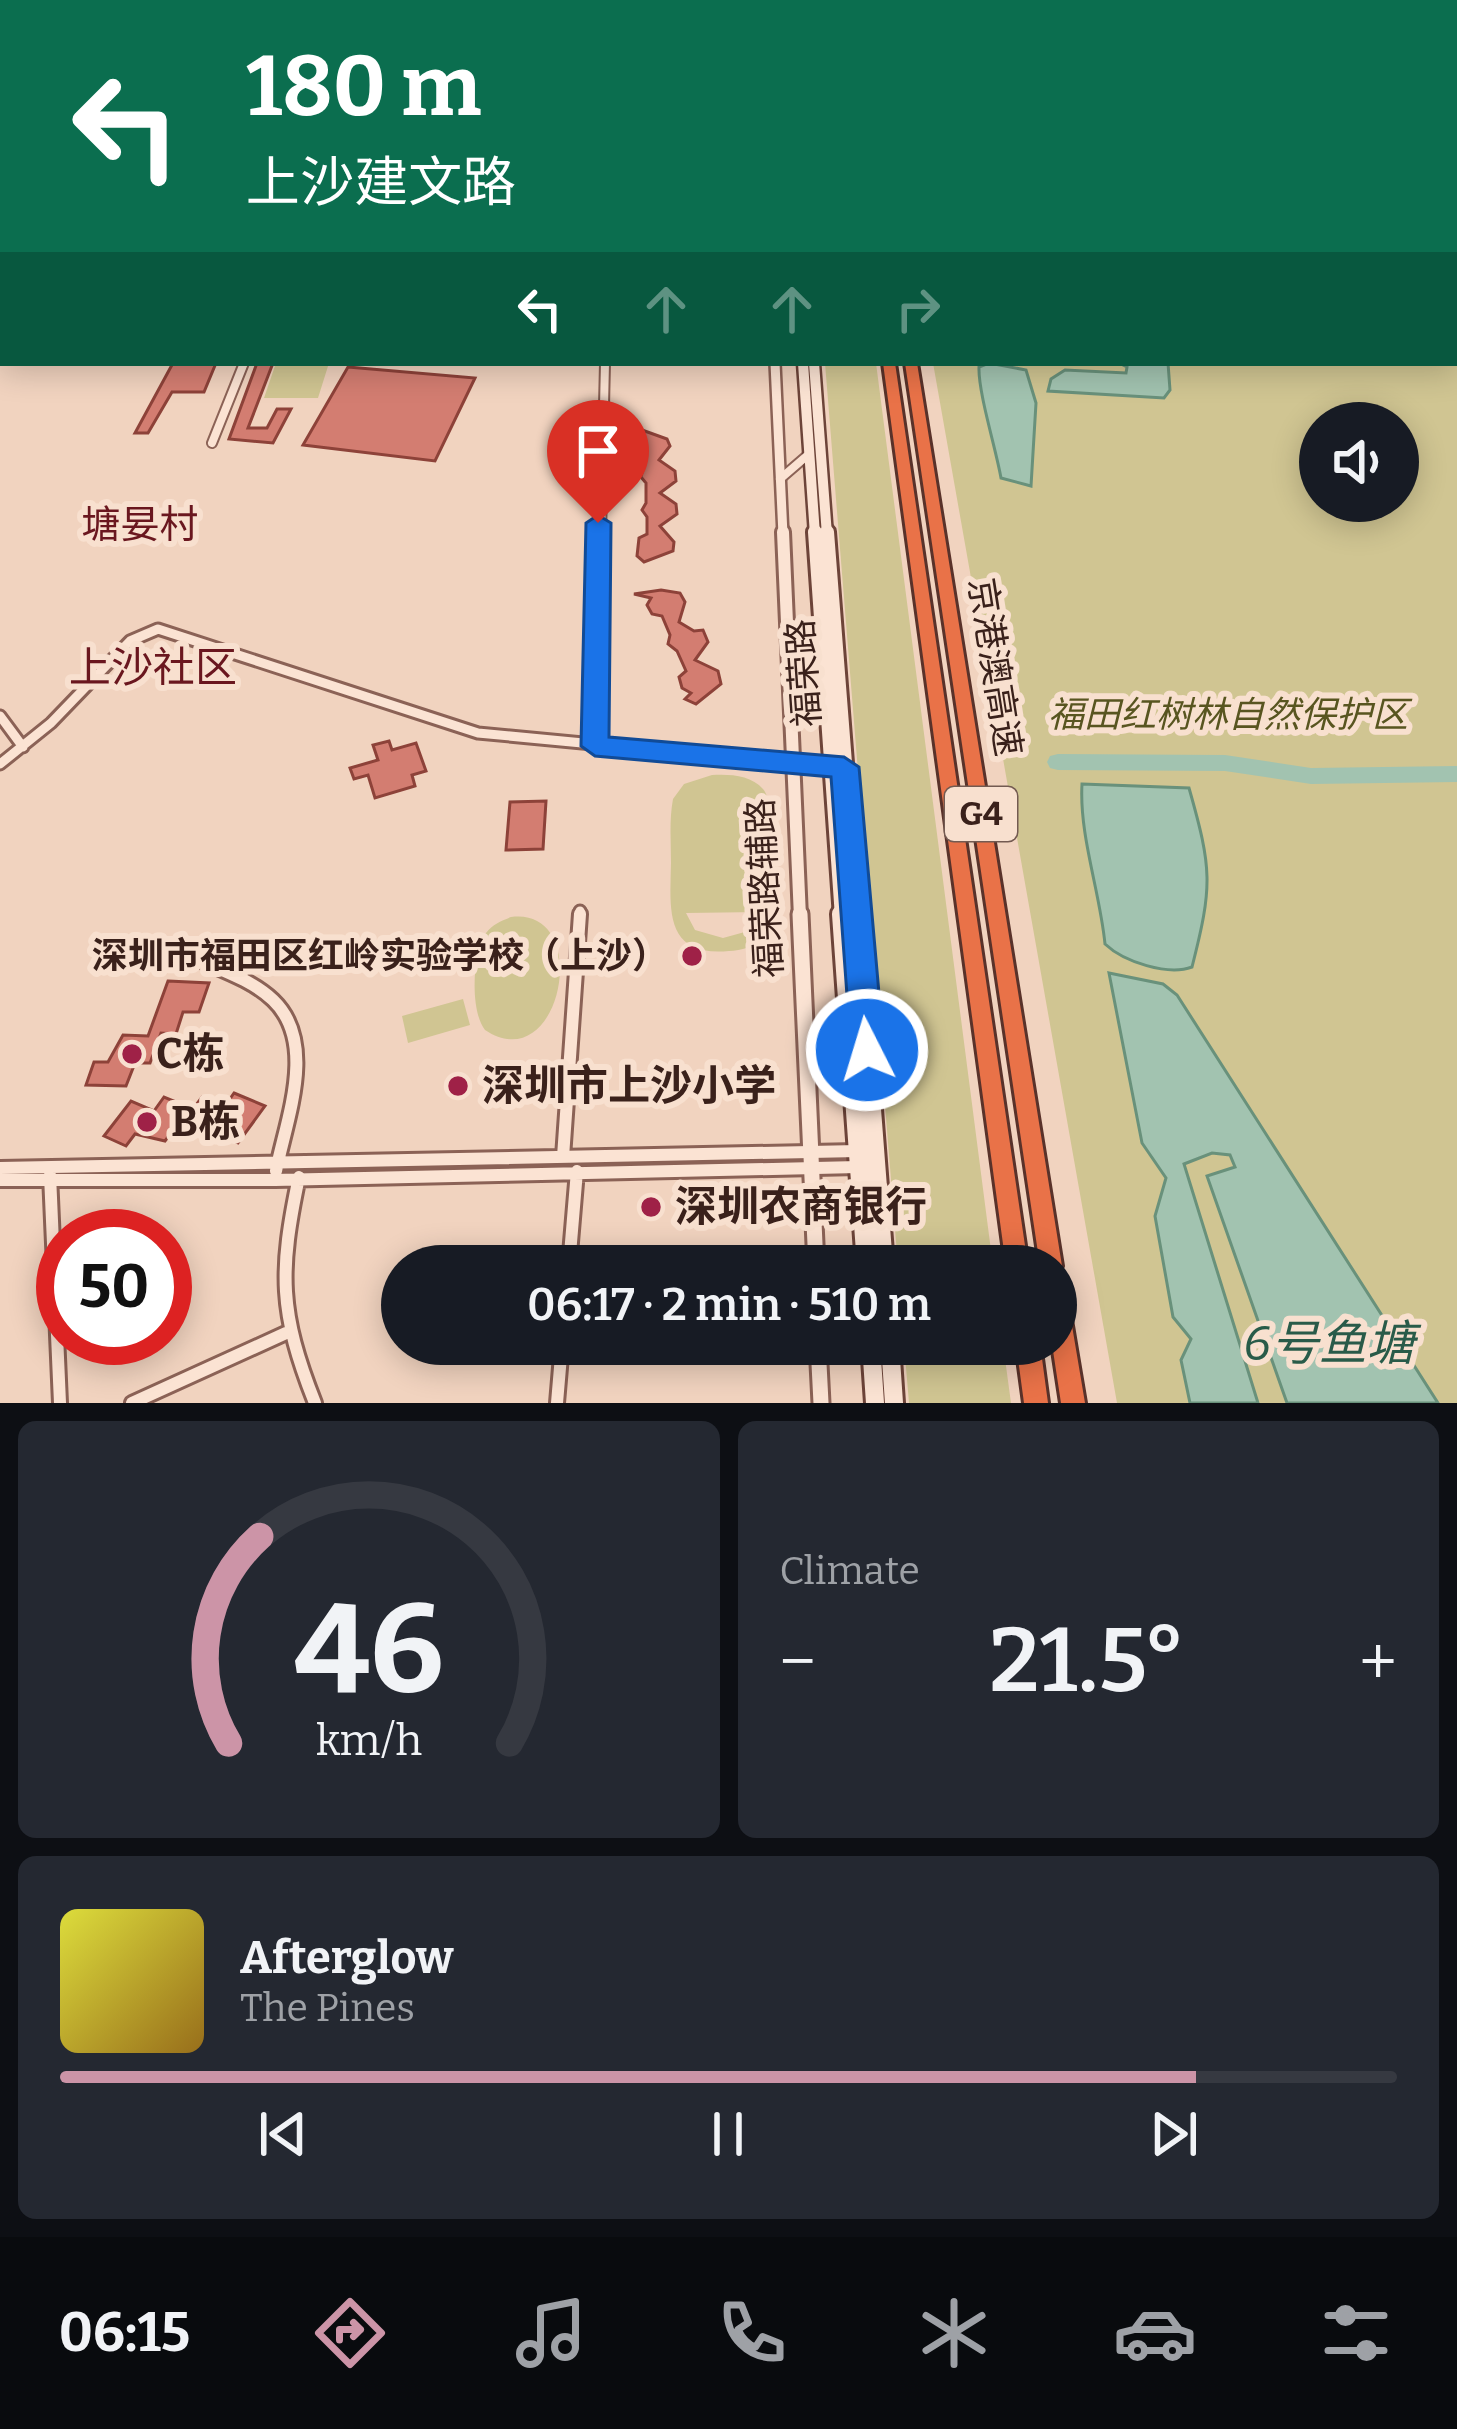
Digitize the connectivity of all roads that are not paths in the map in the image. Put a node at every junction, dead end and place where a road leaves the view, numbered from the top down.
1 (243, 366) edge
2 (605, 366) edge
3 (775, 366) edge
4 (803, 366) edge
5 (814, 366) edge
6 (889, 366) edge
7 (911, 366) edge
8 (212, 443) dead end
9 (809, 454) junction
10 (780, 478) junction
11 (0, 716) edge
12 (595, 746) junction
13 (23, 747) junction
14 (793, 763) junction
15 (0, 764) edge
16 (838, 767) junction
17 (580, 911) dead end
18 (182, 952) dead end
19 (812, 1151) junction
20 (562, 1157) junction
21 (867, 1159) junction
22 (812, 1167) junction
23 (0, 1168) edge
24 (577, 1171) junction
25 (300, 1172) junction
26 (276, 1173) junction
27 (51, 1174) junction
28 (0, 1180) edge
29 (571, 1245) edge
30 (815, 1245) edge
31 (866, 1245) edge
32 (881, 1245) edge
33 (1014, 1245) edge
34 (1049, 1245) edge
35 (286, 1333) junction
36 (560, 1365) edge
37 (819, 1365) edge
38 (872, 1365) edge
39 (891, 1365) edge
40 (1031, 1365) edge
41 (1067, 1365) edge
42 (60, 1403) edge
43 (132, 1403) edge
44 (316, 1403) edge
45 (557, 1403) edge
46 (820, 1403) edge
47 (875, 1403) edge
48 (894, 1403) edge
49 (1036, 1403) edge
50 (1073, 1403) edge

1 - 8 street
2 - 12 street
3 - 10 street, 福荣路辅路
4 - 9 main road, 福荣路
5 - 16 main road, 福荣路
6 - 33 highway, 京港澳高速 / G4
7 - 34 highway, 京港澳高速 / G4
9 - 10 street
9 - 16 main road, 福荣路
10 - 14 street, 福荣路辅路
11 - 13 street
12 - 13 street
12 - 14 street
13 - 15 street
14 - 16 street
14 - 19 street, 福荣路辅路
16 - 21 main road, 福荣路
17 - 20 street
18 - 26 street
19 - 20 street
19 - 21 street
19 - 22 street, 福荣路辅路
20 - 25 street
21 - 22 street
21 - 31 main road, 福荣路
21 - 32 main road, 福荣路
22 - 24 street
22 - 30 street, 福荣路辅路
23 - 27 street
24 - 25 street
24 - 29 street
25 - 26 street
25 - 35 street
26 - 27 street
27 - 28 street
27 - 42 street
35 - 43 street
35 - 44 street
36 - 45 street
37 - 46 street
38 - 47 main road
39 - 48 main road
40 - 49 highway
41 - 50 highway

